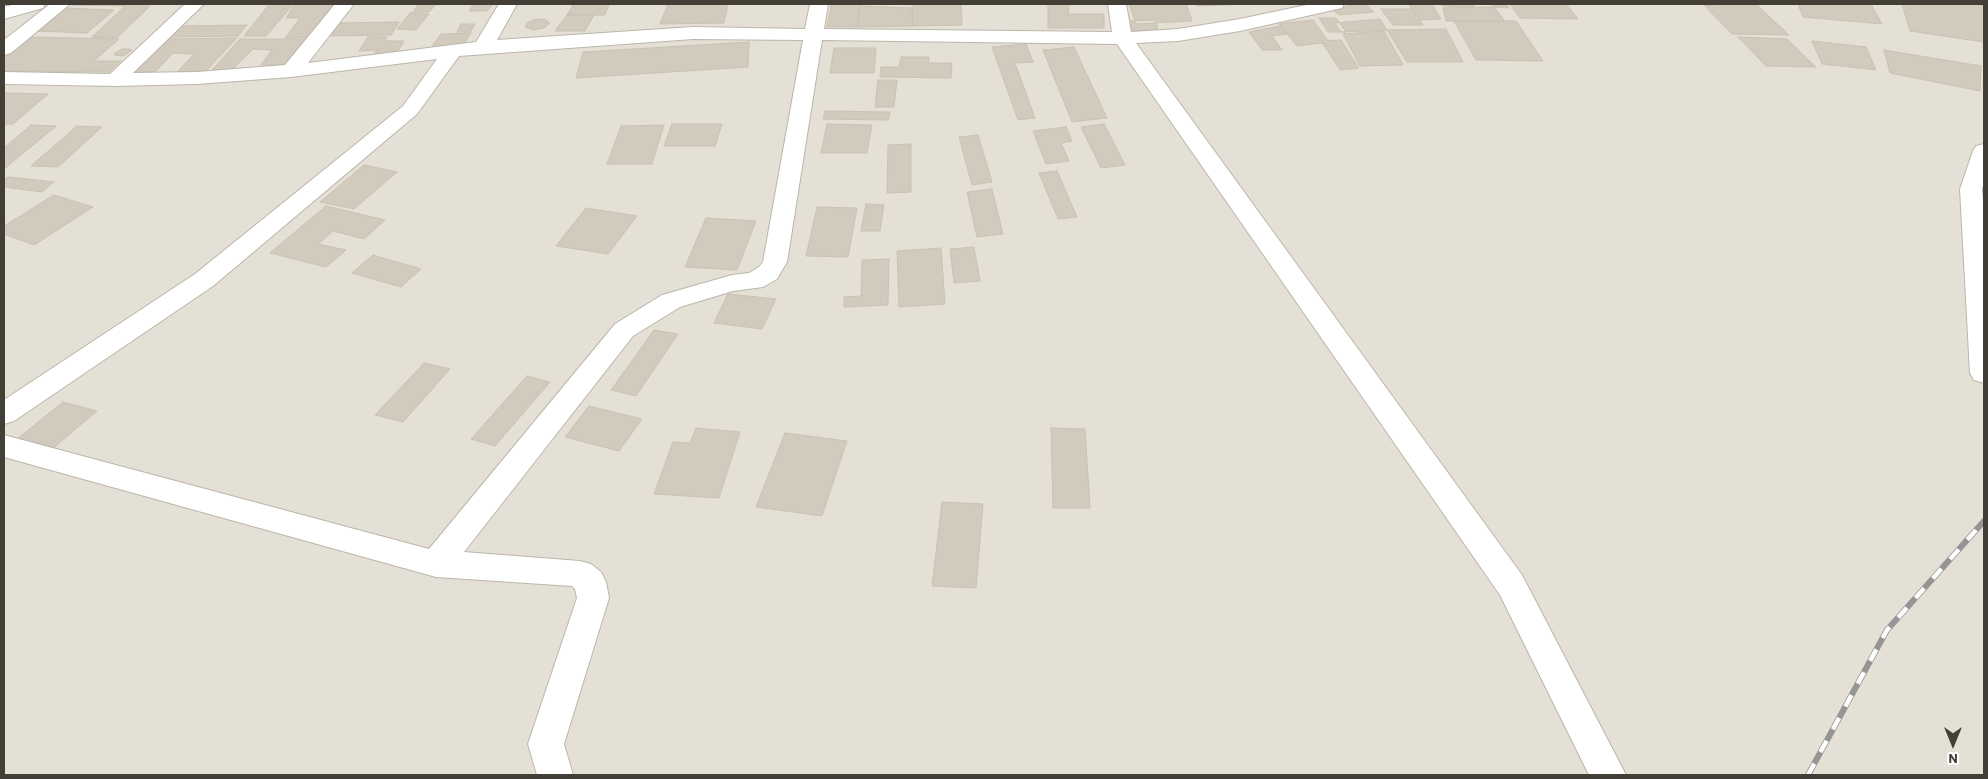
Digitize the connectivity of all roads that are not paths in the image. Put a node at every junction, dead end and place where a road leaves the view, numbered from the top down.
1 (36, 4) edge
2 (61, 4) edge
3 (195, 4) edge
4 (344, 4) edge
5 (508, 4) edge
6 (820, 4) edge
7 (1117, 4) edge
8 (1334, 4) edge
9 (4, 13) edge
10 (813, 34) junction
11 (1123, 38) junction
12 (483, 47) junction
13 (4, 49) edge
14 (454, 51) junction
15 (291, 71) junction
16 (4, 78) edge
17 (115, 80) junction
18 (1984, 151) edge
19 (1984, 373) edge
20 (4, 414) edge
21 (4, 446) edge
22 (436, 564) junction
23 (555, 775) edge
24 (1608, 775) edge

1 - 9 street
2 - 13 street
3 - 17 street
4 - 15 street
5 - 12 street
6 - 10 street
7 - 11 street
8 - 11 street
10 - 11 street
10 - 12 street
10 - 22 street
11 - 24 street
12 - 14 street
14 - 15 street
14 - 20 street
15 - 17 street
16 - 17 street
18 - 19 street
21 - 22 street
22 - 23 street

